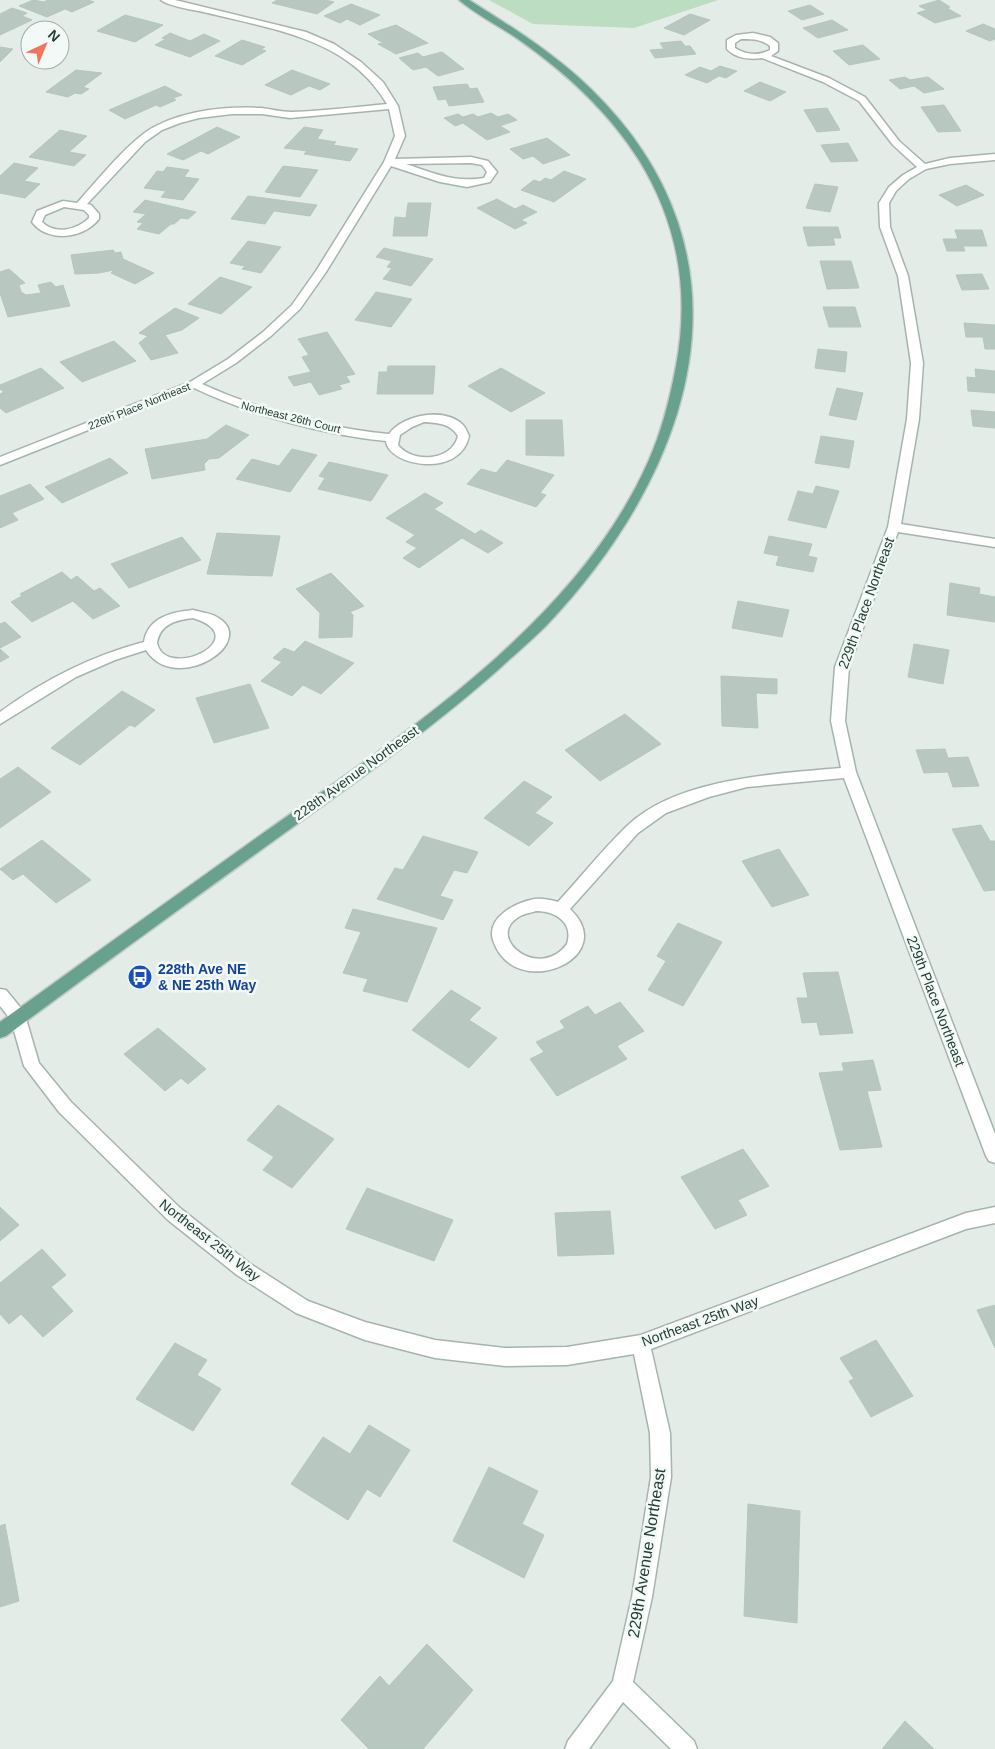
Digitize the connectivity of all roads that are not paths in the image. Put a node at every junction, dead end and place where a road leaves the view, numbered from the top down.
1 (165, 0) edge
2 (463, 0) edge
3 (764, 56) dead end
4 (393, 106) junction
5 (995, 157) edge
6 (389, 162) junction
7 (923, 167) junction
8 (80, 204) junction
9 (194, 384) junction
10 (393, 438) junction
11 (0, 460) edge
12 (894, 527) junction
13 (995, 543) edge
14 (150, 645) junction
15 (0, 719) edge
16 (849, 772) junction
17 (560, 910) junction
18 (0, 995) edge
19 (18, 1017) junction
20 (0, 1030) edge
21 (995, 1156) edge
22 (995, 1214) edge
23 (641, 1344) junction
24 (622, 1686) junction
25 (576, 1749) edge
26 (686, 1749) edge

1 - 4 street, 226th Place Northeast
2 - 19 main road, 228th Avenue Northeast
3 - 7 street
4 - 6 street, 226th Place Northeast
4 - 8 street
5 - 7 street, 229th Place Northeast
6 - 6 street
6 - 9 street, 226th Place Northeast
7 - 12 street, 229th Place Northeast
8 - 8 street
9 - 10 street, Northeast 26th Court
9 - 11 street, 226th Place Northeast
10 - 10 street
12 - 13 street
12 - 16 street, 229th Place Northeast
14 - 14 street
14 - 15 street
16 - 17 street
16 - 21 street, 229th Place Northeast
17 - 17 street
18 - 19 street, Northeast 25th Way
19 - 20 main road, 228th Avenue Northeast
19 - 23 street, Northeast 25th Way
22 - 23 street, Northeast 25th Way
23 - 24 street, 229th Avenue Northeast
24 - 25 street, 229th Avenue Northeast
24 - 26 street

